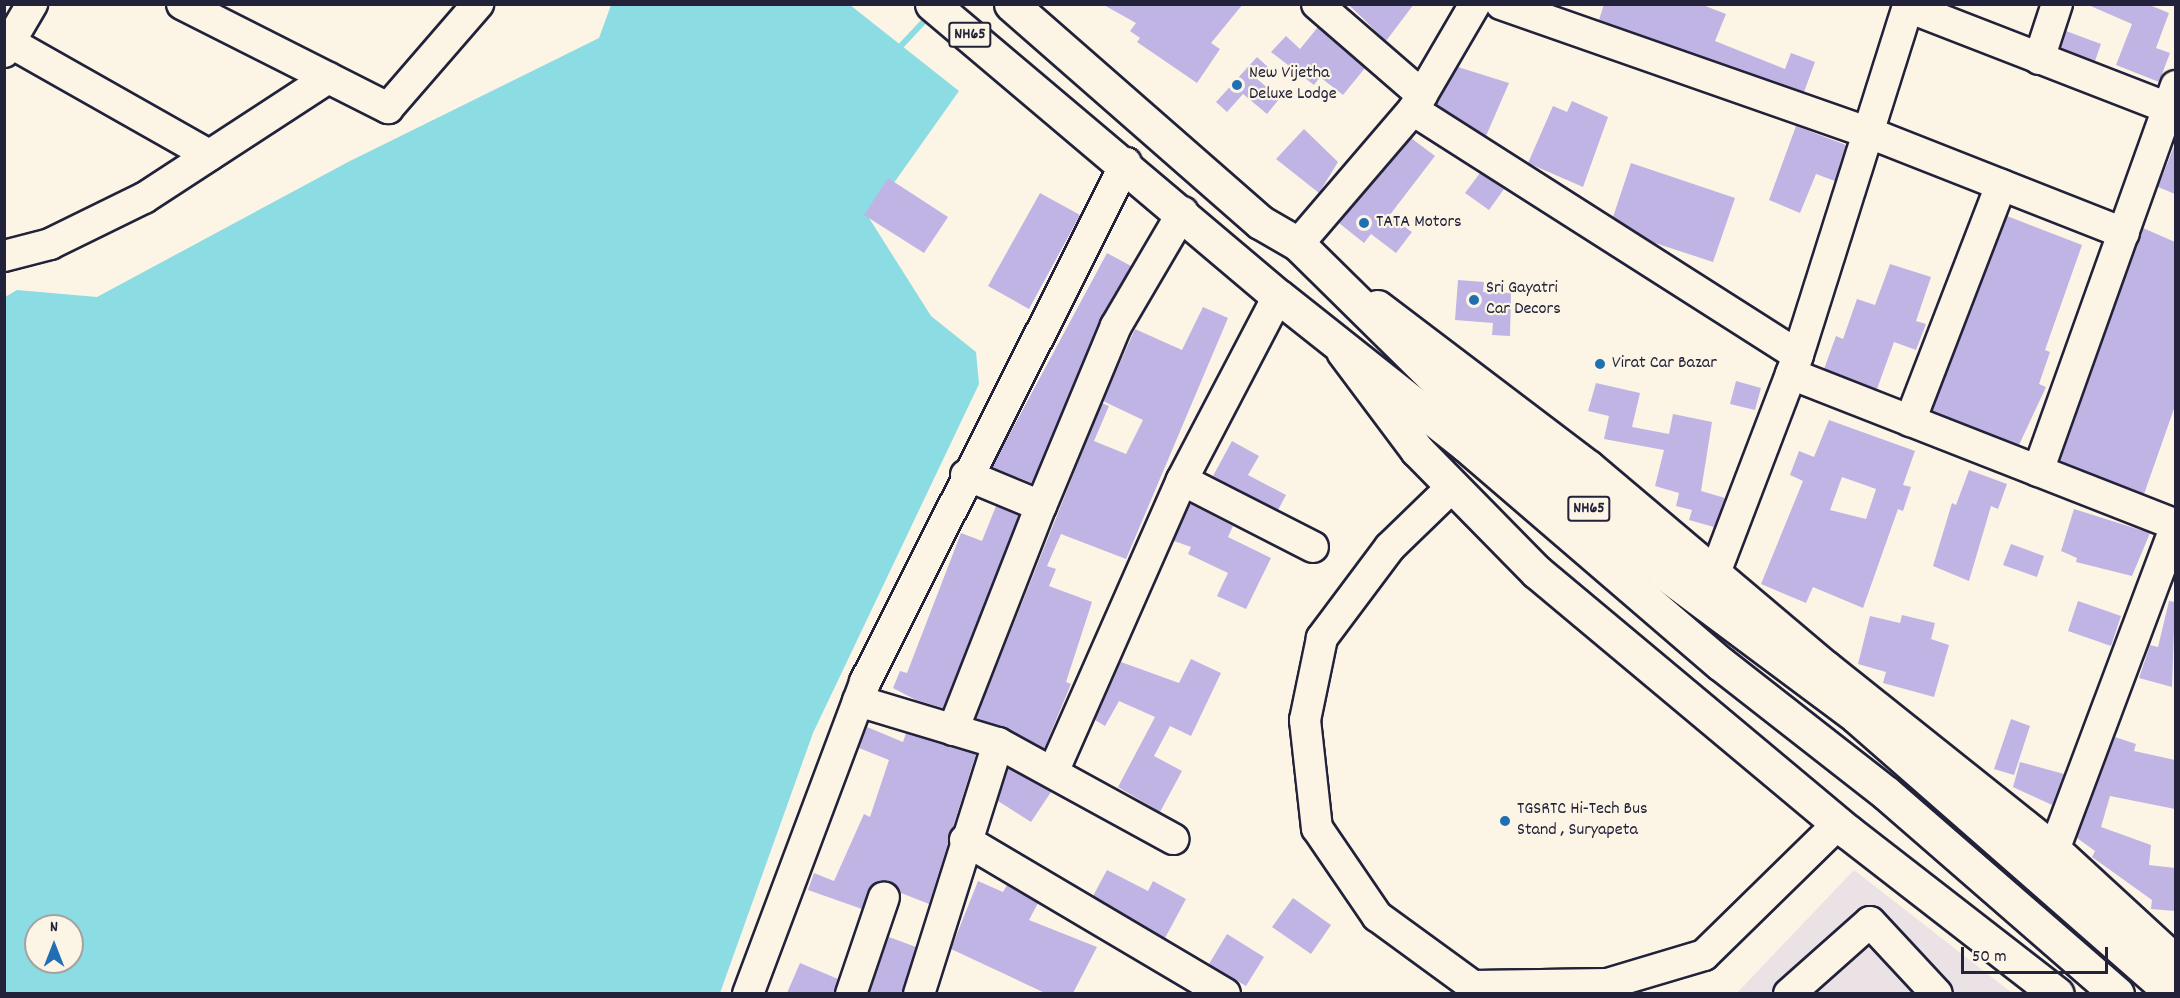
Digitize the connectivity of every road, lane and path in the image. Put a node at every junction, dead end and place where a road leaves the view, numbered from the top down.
1 (32, 4) edge
2 (182, 4) edge
3 (478, 4) edge
4 (932, 4) edge
5 (1317, 4) edge
6 (1475, 4) edge
7 (1501, 4) edge
8 (2057, 4) edge
9 (1909, 6) edge
10 (1014, 7) edge
11 (6, 44) edge
12 (2039, 59) junction
13 (328, 78) junction
14 (2172, 97) edge
15 (1418, 102) junction
16 (1867, 132) junction
17 (209, 155) junction
18 (1126, 163) junction
19 (2001, 184) junction
20 (1183, 212) junction
21 (2124, 233) junction
22 (1298, 244) junction
23 (4, 256) edge
24 (1278, 296) junction
25 (1339, 344) junction
26 (1795, 365) junction
27 (1910, 421) junction
28 (2038, 471) junction
29 (966, 475) junction
30 (1182, 480) junction
31 (1453, 486) junction
32 (1041, 506) junction
33 (2175, 526) edge
34 (1313, 548) dead end
35 (1715, 573) junction
36 (858, 701) junction
37 (953, 730) junction
38 (998, 743) junction
39 (1054, 770) junction
40 (1838, 824) junction
41 (1173, 839) dead end
42 (965, 840) junction
43 (2054, 850) junction
44 (884, 897) dead end
45 (2175, 962) edge
46 (748, 993) edge
47 (851, 993) edge
48 (919, 993) edge
49 (1226, 993) edge
50 (1789, 993) edge
51 (1937, 993) edge
52 (2057, 993) edge
53 (2117, 993) edge
54 (2173, 993) edge

1 - 11 street
2 - 13 street
3 - 13 street
4 - 18 main road, NH65
5 - 15 street
6 - 15 street
7 - 16 street
8 - 12 street
9 - 12 street
9 - 16 street
10 - 22 main road, NH65
11 - 17 street
12 - 14 street
13 - 17 street
14 - 21 street
15 - 22 street
15 - 26 street
16 - 19 street
16 - 26 street
17 - 23 street
18 - 20 main road, NH65
18 - 29 street
19 - 21 street
19 - 27 street
20 - 24 main road, NH65
20 - 32 street
21 - 28 street
22 - 35 main road
22 - 54 main road, NH65
24 - 25 main road, NH65
24 - 30 street
25 - 31 main road
25 - 53 main road, NH65
26 - 27 street
26 - 35 street
27 - 28 street
28 - 33 street
29 - 32 street
29 - 36 street
30 - 34 street
30 - 39 street
31 - 40 main road
31 - 40 street
32 - 37 street
33 - 43 street
35 - 43 main road
36 - 37 street
36 - 46 street
37 - 38 street
38 - 39 street
38 - 42 street
39 - 41 street
40 - 52 main road
42 - 48 street
42 - 49 street
43 - 45 main road
44 - 47 street
50 - 51 street

